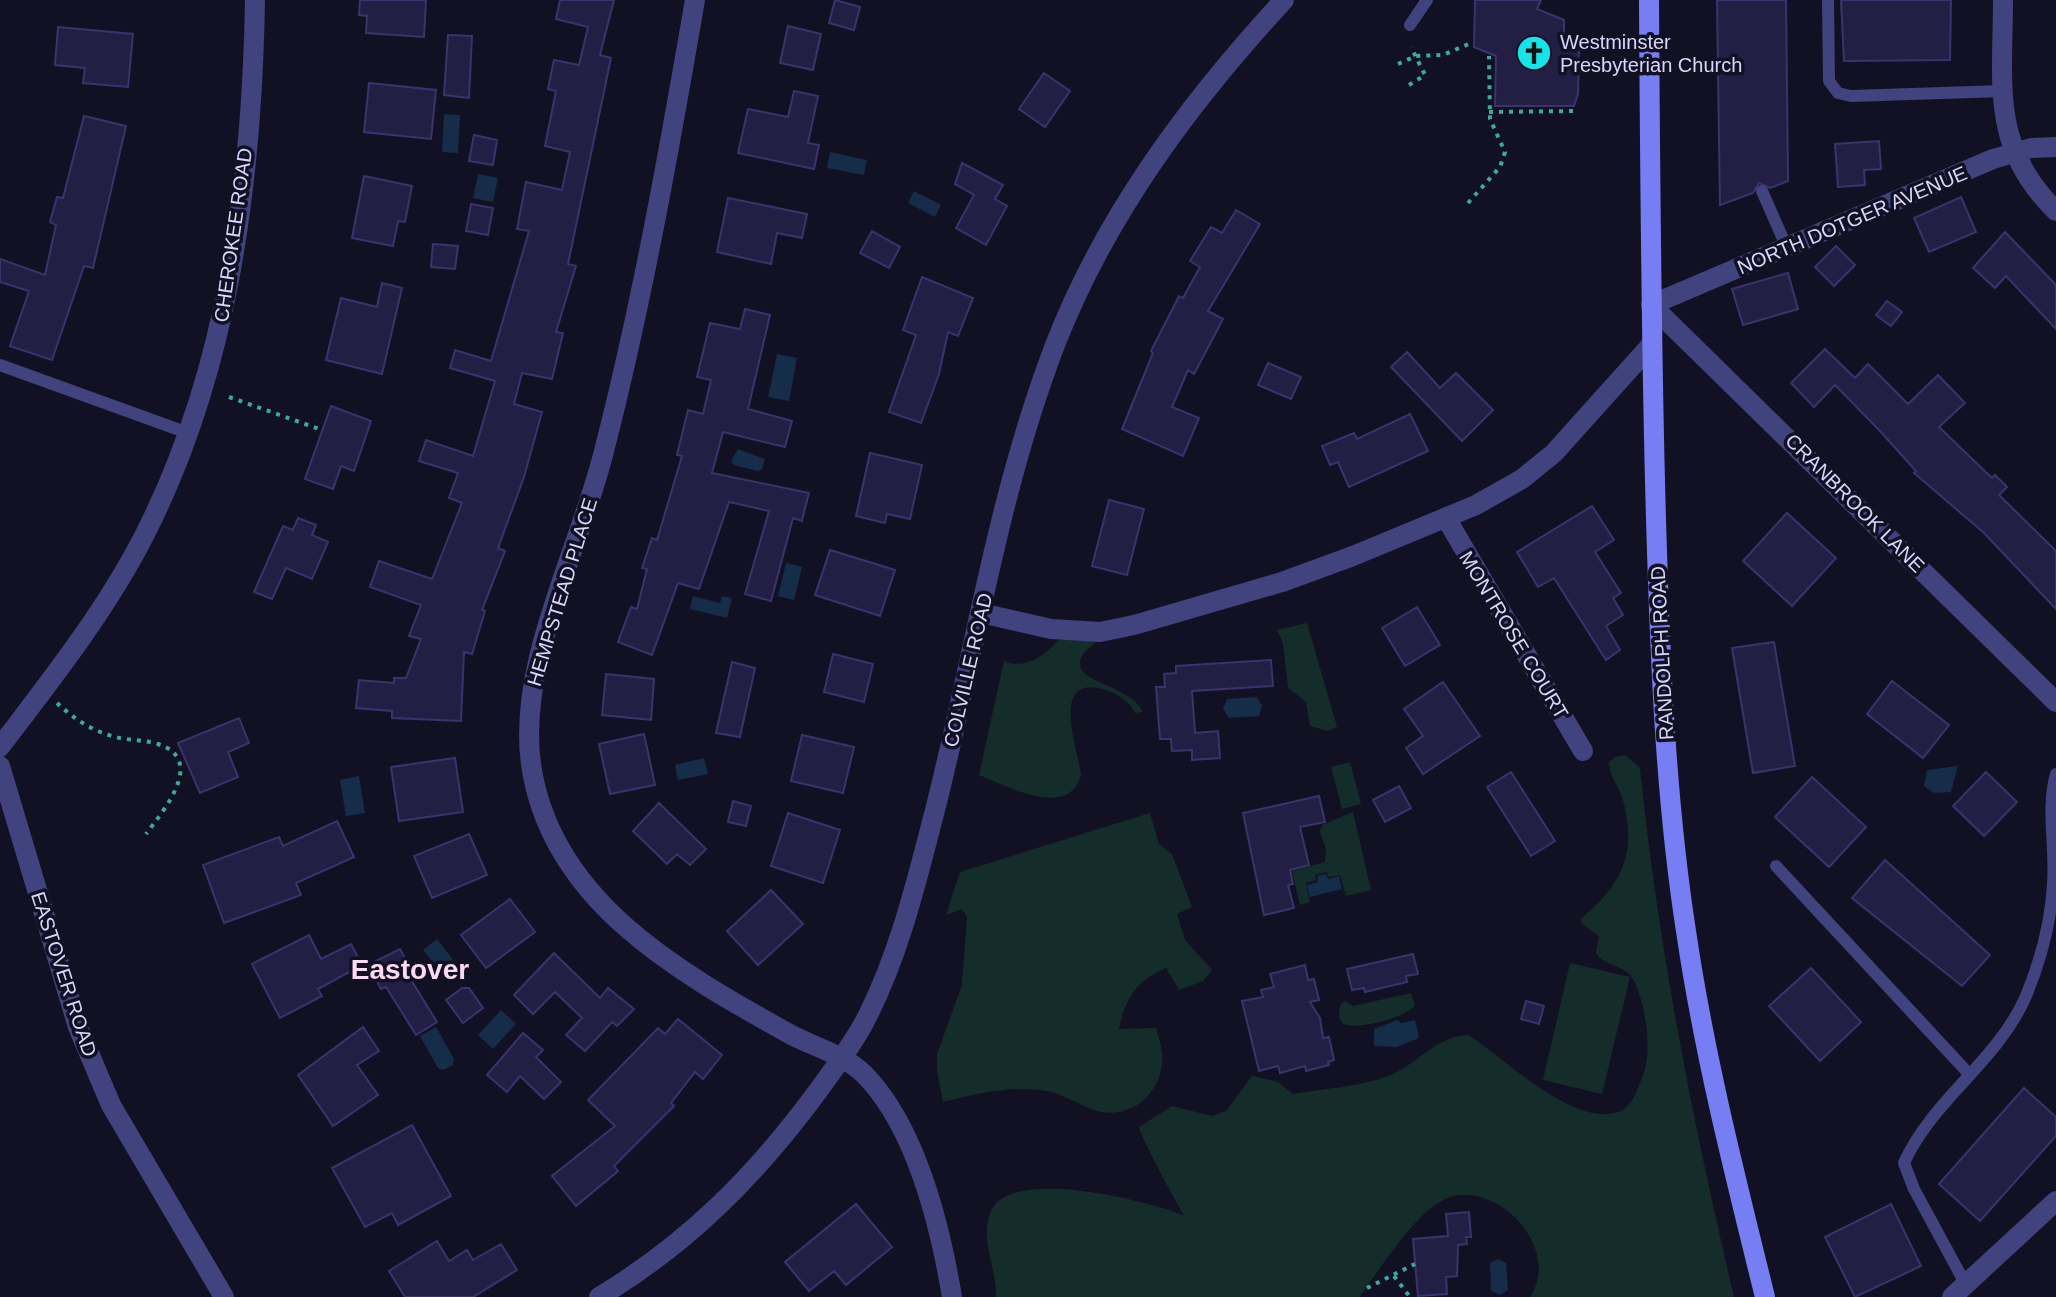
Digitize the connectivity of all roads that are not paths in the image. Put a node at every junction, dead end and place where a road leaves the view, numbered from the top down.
1 (255, 0) edge
2 (695, 0) edge
3 (1284, 0) edge
4 (1427, 0) edge
5 (1649, 0) edge
6 (1828, 0) edge
7 (2003, 0) edge
8 (1410, 25) dead end
9 (2003, 91) junction
10 (2056, 147) edge
11 (2014, 152) junction
12 (1762, 191) dead end
13 (2056, 211) edge
14 (1787, 248) junction
15 (1651, 305) junction
16 (1651, 345) junction
17 (0, 365) edge
18 (188, 433) junction
19 (1446, 518) junction
20 (981, 613) junction
21 (2056, 702) edge
22 (0, 747) edge
23 (1583, 751) dead end
24 (0, 766) edge
25 (2056, 774) edge
26 (1776, 866) dead end
27 (842, 1058) junction
28 (1970, 1075) junction
29 (2056, 1201) edge
30 (1959, 1291) edge
31 (224, 1297) edge
32 (599, 1297) edge
33 (952, 1297) edge
34 (1765, 1297) edge

1 - 18 street, CHEROKEE ROAD
2 - 27 street, HEMPSTEAD PLACE
3 - 20 street, COLVILLE ROAD
4 - 8 lane
5 - 15 main road, RANDOLPH ROAD
6 - 9 lane
7 - 9 street
9 - 11 street
10 - 11 street, NORTH DOTGER AVENUE
11 - 13 street
11 - 14 street, NORTH DOTGER AVENUE
12 - 14 lane
14 - 15 street, NORTH DOTGER AVENUE
15 - 16 main road, RANDOLPH ROAD
15 - 21 street, CRANBROOK LANE
16 - 19 street
16 - 34 main road, RANDOLPH ROAD
17 - 18 lane
18 - 22 street, CHEROKEE ROAD
19 - 20 street
19 - 23 street, MONTROSE COURT
20 - 27 street, COLVILLE ROAD
24 - 31 street, EASTOVER ROAD
25 - 28 lane
26 - 28 lane
27 - 32 street, COLVILLE ROAD
27 - 33 street, HEMPSTEAD PLACE
28 - 30 lane
29 - 30 street

